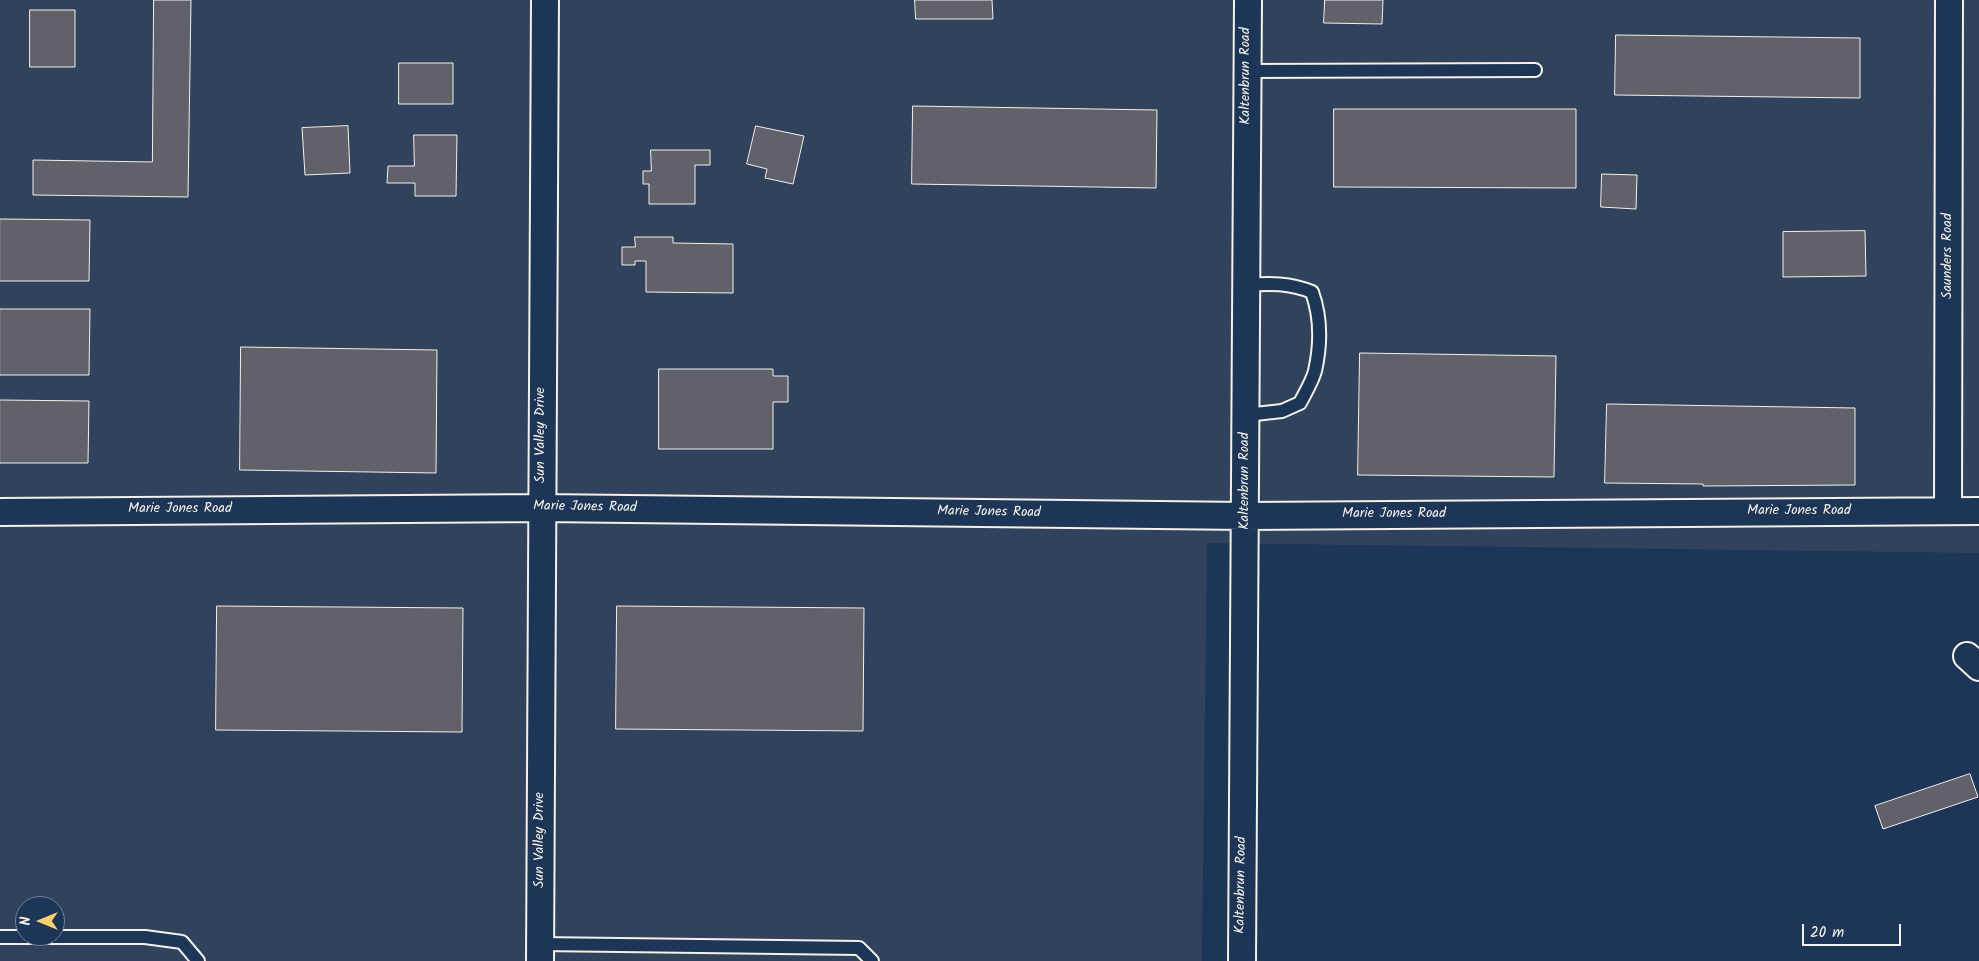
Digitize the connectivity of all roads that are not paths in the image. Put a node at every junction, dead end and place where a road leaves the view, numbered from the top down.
1 (545, 0) edge
2 (1248, 0) edge
3 (1949, 0) edge
4 (1535, 70) dead end
5 (1247, 71) junction
6 (1247, 284) junction
7 (1246, 415) junction
8 (541, 508) junction
9 (1979, 511) edge
10 (0, 512) edge
11 (1948, 512) junction
12 (1246, 516) junction
13 (0, 937) edge
14 (540, 953) edge
15 (198, 961) edge
16 (872, 961) edge
17 (1242, 961) edge

1 - 8 street, Sun Valley Drive
2 - 5 street, Kaltenbrun Road
3 - 11 street, Saunders Road
4 - 5 lane
5 - 6 street, Kaltenbrun Road
6 - 7 street, Kaltenbrun Road
6 - 7 lane
7 - 12 street, Kaltenbrun Road
8 - 10 street, Marie Jones Road
8 - 12 street, Marie Jones Road
8 - 14 street, Sun Valley Drive
9 - 11 street, Marie Jones Road
11 - 12 street, Marie Jones Road
12 - 17 street, Kaltenbrun Road
13 - 15 lane
14 - 16 lane

